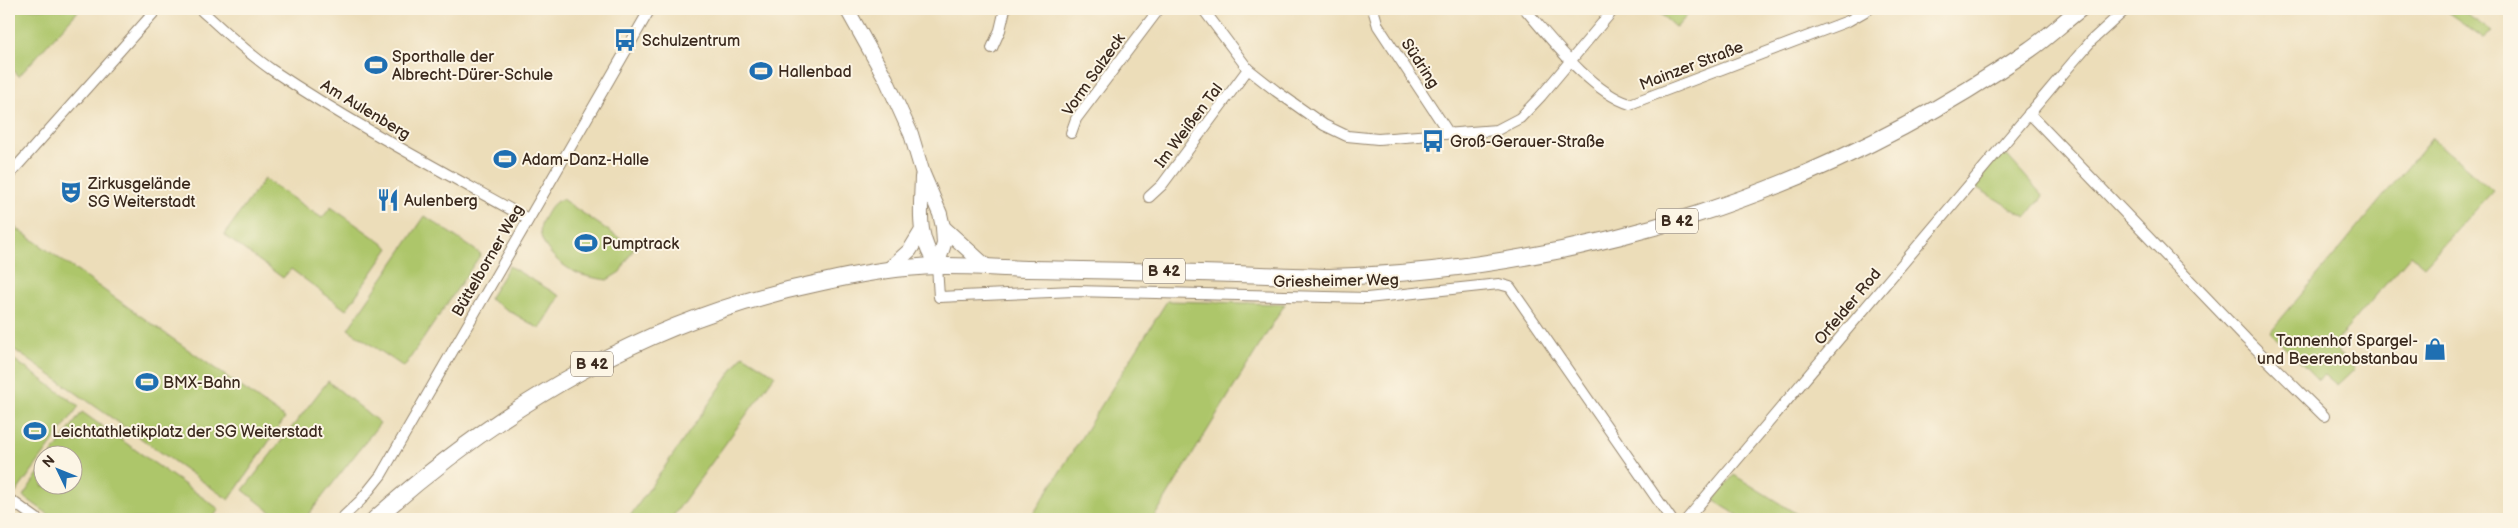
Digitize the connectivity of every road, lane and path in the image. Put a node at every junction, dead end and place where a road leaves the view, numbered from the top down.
1 (157, 9) edge
2 (200, 9) edge
3 (650, 9) edge
4 (847, 9) edge
5 (1005, 9) edge
6 (1159, 9) edge
7 (1203, 9) edge
8 (1373, 9) edge
9 (1525, 9) edge
10 (1614, 9) edge
11 (1869, 9) edge
12 (2080, 9) edge
13 (2126, 9) edge
14 (992, 48) dead end
15 (1570, 61) junction
16 (1248, 69) junction
17 (2029, 113) junction
18 (1448, 132) junction
19 (1071, 133) dead end
20 (923, 174) junction
21 (9, 175) edge
22 (1149, 197) dead end
23 (528, 219) junction
24 (944, 227) junction
25 (921, 232) junction
26 (937, 266) junction
27 (988, 268) junction
28 (888, 270) junction
29 (2324, 416) dead end
30 (9, 499) edge
31 (37, 519) edge
32 (341, 519) edge
33 (375, 519) edge
34 (1671, 519) edge
35 (1687, 519) edge

1 - 21 street
2 - 23 street, Am Aulenberg
3 - 23 street, Büttelborner Weg
4 - 20 main road
5 - 14 street
6 - 19 street, Vorm Salzeck
7 - 16 street
8 - 18 street, Südring
9 - 15 street, Mainzer Straße
10 - 15 street
11 - 15 street, Mainzer Straße
12 - 27 main road, B 42
13 - 17 street, Orfelder Rod
15 - 18 street
16 - 18 street
16 - 22 street, Im Weißen Tal
17 - 29 street
17 - 35 street, Orfelder Rod
20 - 24 main road
20 - 25 main road
23 - 32 street, Büttelborner Weg
24 - 26 main road
24 - 27 main road
25 - 26 main road
25 - 28 main road
26 - 27 main road, B 42
26 - 28 main road, B 42
26 - 34 street, Griesheimer Weg
28 - 33 main road, B 42
30 - 31 street

